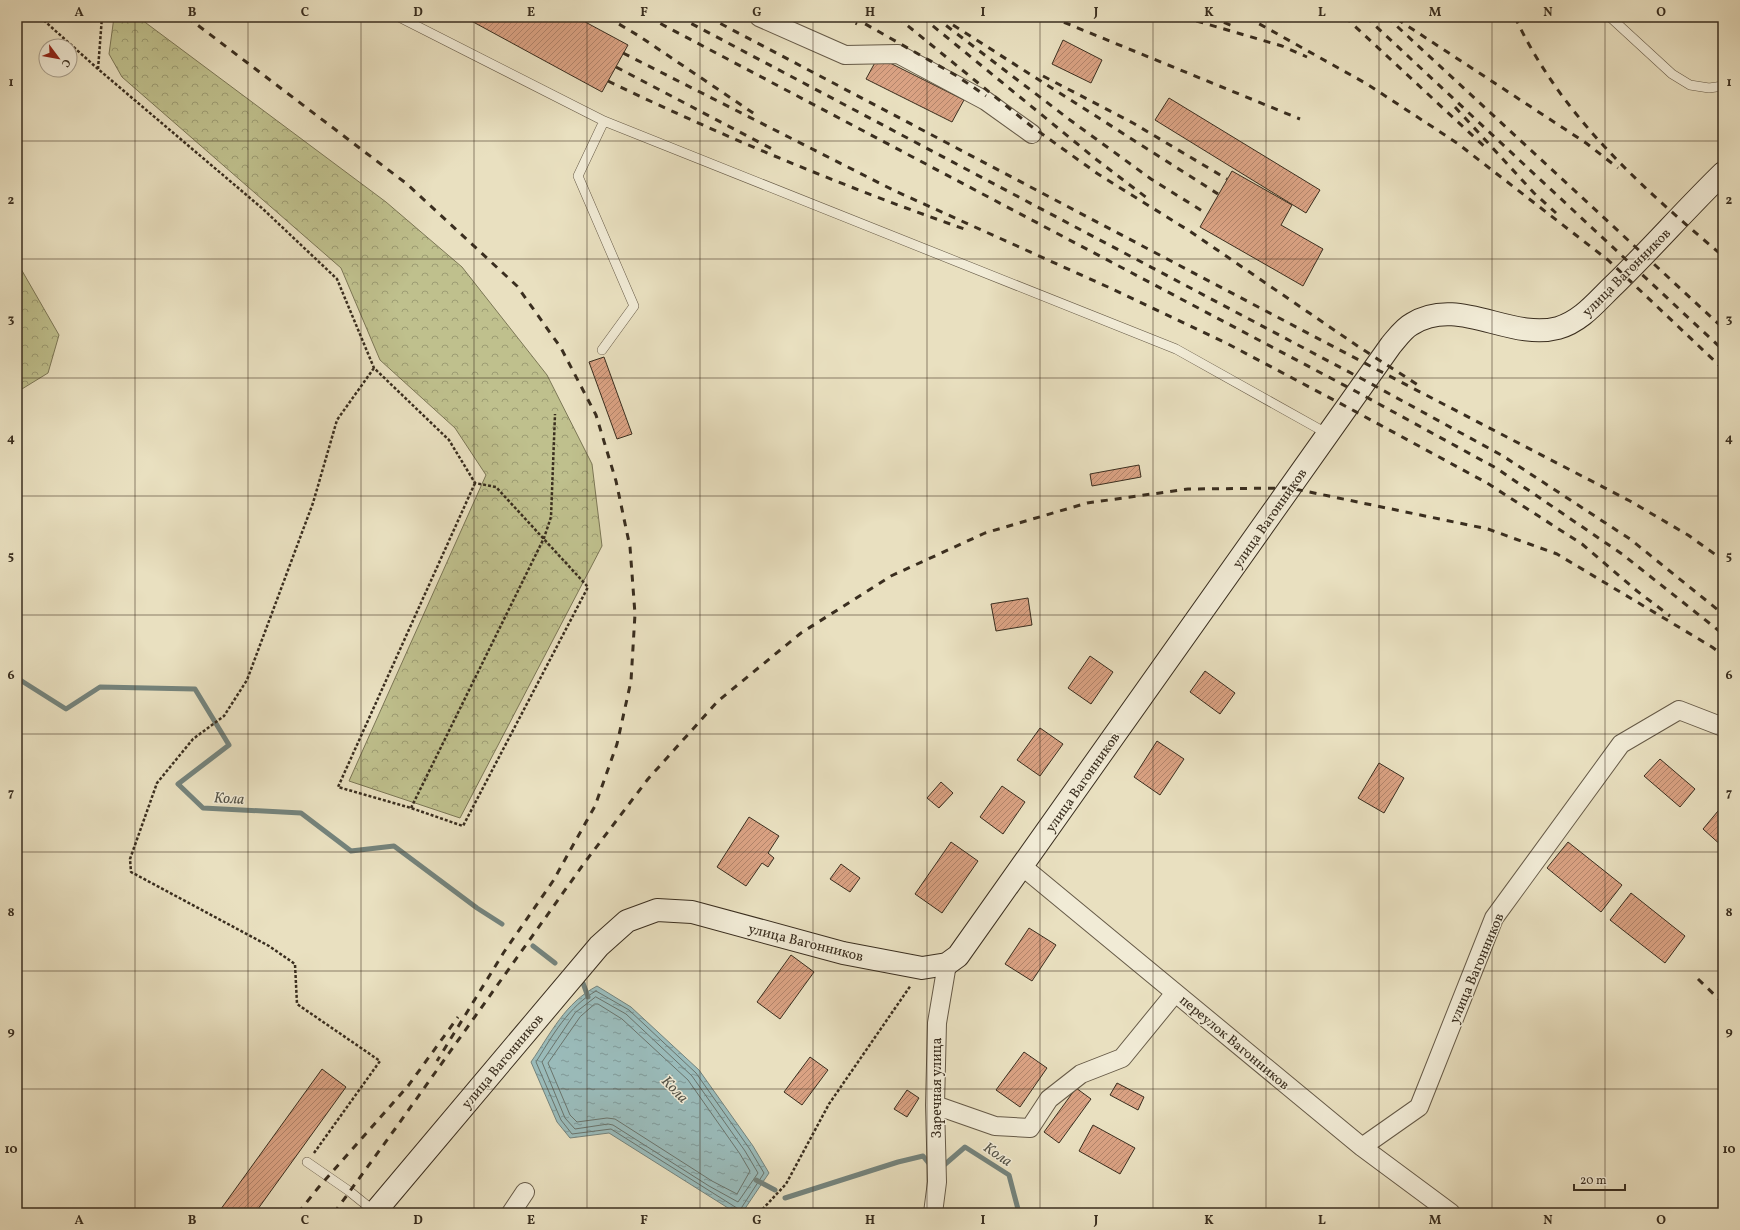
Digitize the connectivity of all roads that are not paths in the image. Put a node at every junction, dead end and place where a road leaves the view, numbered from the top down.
1 (399, 17) edge
2 (759, 17) edge
3 (1610, 17) edge
4 (1723, 86) edge
5 (604, 120) junction
6 (1032, 134) dead end
7 (1723, 173) edge
8 (602, 350) dead end
9 (1328, 434) junction
10 (1723, 727) edge
11 (1023, 867) junction
12 (947, 964) junction
13 (1175, 993) junction
14 (935, 1105) junction
15 (1362, 1147) junction
16 (307, 1162) road end
17 (525, 1192) dead end
18 (374, 1212) edge
19 (511, 1213) edge
20 (933, 1213) edge
21 (1451, 1213) edge

1 - 5 lane
2 - 6 street
3 - 4 lane
5 - 8 lane
5 - 9 lane
7 - 9 street, улица Вагонников
9 - 11 street, улица Вагонников
10 - 15 street, улица Вагонников
11 - 12 street, улица Вагонников
11 - 13 street, переулок Вагонников
12 - 14 street, Заречная улица
12 - 18 street, улица Вагонников
13 - 14 street
13 - 15 street, переулок Вагонников
14 - 20 street, Заречная улица
15 - 21 street, переулок Вагонников
16 - 18 lane
17 - 19 street

